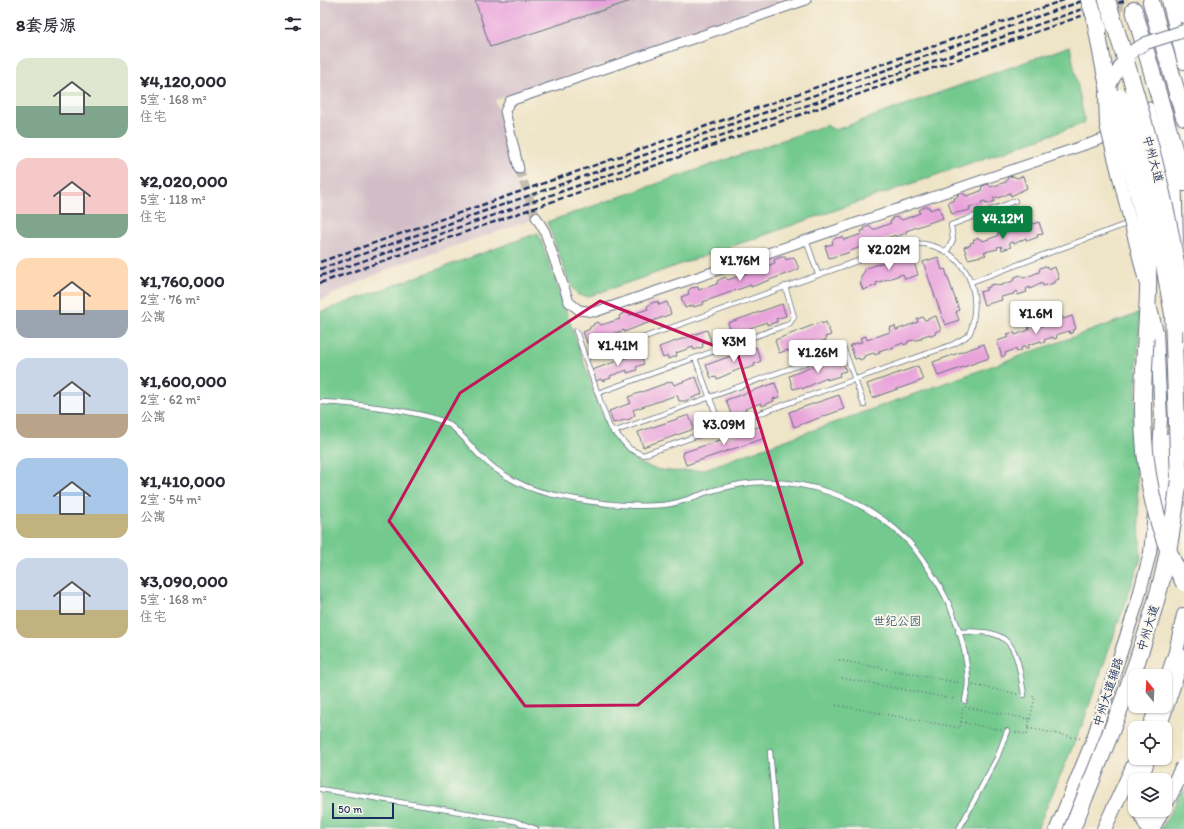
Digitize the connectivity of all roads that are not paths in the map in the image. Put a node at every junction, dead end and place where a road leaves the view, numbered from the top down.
1 (806, 0) edge
2 (1090, 0) edge
3 (1107, 0) tunnel mouth
4 (1168, 0) edge
5 (1178, 0) edge
6 (1151, 2) dead end
7 (1127, 11) joint
8 (1184, 15) edge
9 (1095, 19) junction
10 (1184, 30) edge
11 (1184, 63) edge
12 (1174, 84) junction
13 (1184, 105) edge
14 (1184, 117) edge
15 (1152, 122) junction
16 (1174, 143) junction
17 (519, 169) tunnel mouth
18 (1184, 183) edge
19 (1015, 201) dead end
20 (1177, 206) junction
21 (536, 217) tunnel mouth
22 (806, 240) junction
23 (947, 251) junction
24 (818, 274) junction
25 (971, 282) junction
26 (785, 286) junction
27 (1184, 322) edge
28 (576, 331) dead end
29 (586, 358) junction
30 (695, 358) junction
31 (855, 380) junction
32 (598, 393) junction
33 (710, 397) junction
34 (320, 402) edge
35 (864, 405) dead end
36 (721, 428) junction
37 (613, 432) junction
38 (1184, 440) edge
39 (1179, 481) junction
40 (1150, 552) junction
41 (1184, 583) edge
42 (1184, 615) edge
43 (958, 632) junction
44 (1184, 656) edge
45 (1170, 669) edge
46 (1024, 695) road end
47 (965, 701) road end
48 (1162, 721) edge
49 (1007, 731) road end
50 (770, 752) dead end
51 (1134, 765) edge
52 (1184, 767) edge
53 (320, 789) edge
54 (1172, 790) edge
55 (1141, 817) edge
56 (1157, 817) edge
57 (536, 829) edge
58 (777, 829) edge
59 (959, 829) edge
60 (1056, 829) edge
61 (1072, 829) edge
62 (1104, 829) edge
63 (1147, 829) edge
64 (1151, 829) edge

1 - 17 street
2 - 9 highway, bridge
3 - 27 highway, 中州大道, bridge
4 - 11 street
5 - 8 highway
6 - 12 highway
7 - 15 street
7 - 16 highway, 中州大道
9 - 39 highway, bridge
9 - 41 highway, bridge
10 - 40 street, bridge
12 - 13 main road
12 - 14 highway
15 - 20 street
15 - 22 street
16 - 18 highway, 中州大道
16 - 20 street
19 - 23 lane
20 - 25 lane
20 - 40 street
21 - 22 street
22 - 24 lane
23 - 24 lane
23 - 25 lane
24 - 26 lane
25 - 31 lane
26 - 29 lane
26 - 30 lane
28 - 29 lane
29 - 32 lane
30 - 32 lane
30 - 33 lane
31 - 33 lane
31 - 35 lane
31 - 36 lane
32 - 37 lane
33 - 36 lane
33 - 37 lane
34 - 43 lane
36 - 37 lane
38 - 39 highway, 中州大道, bridge
39 - 61 highway, 中州大道, bridge
40 - 60 street, 中州大道辅路
42 - 45 main road
43 - 46 lane
43 - 47 lane
44 - 48 street
49 - 59 lane
50 - 58 lane
51 - 62 main road
52 - 54 highway, bridge
53 - 57 lane
55 - 63 street
56 - 64 highway

